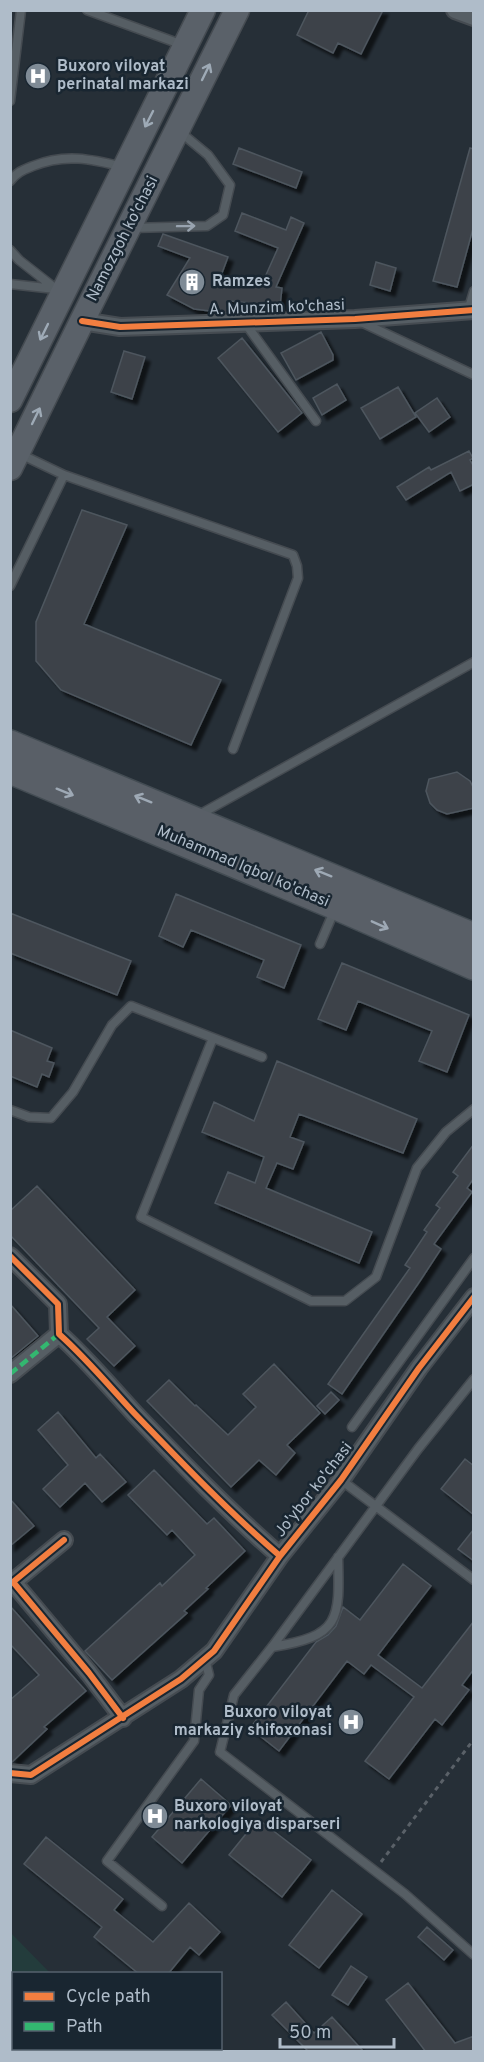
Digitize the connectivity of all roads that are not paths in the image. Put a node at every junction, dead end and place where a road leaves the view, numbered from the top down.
1 (21, 10) edge
2 (87, 10) edge
3 (203, 10) edge
4 (237, 10) edge
5 (455, 10) edge
6 (474, 16) edge
7 (185, 46) junction
8 (10, 101) edge
9 (177, 130) junction
10 (125, 167) junction
11 (10, 181) edge
12 (128, 228) junction
13 (10, 250) edge
14 (10, 285) edge
15 (59, 291) junction
16 (474, 291) edge
17 (470, 310) edge
18 (355, 320) junction
19 (82, 321) junction
20 (245, 323) junction
21 (474, 375) edge
22 (13, 391) edge
23 (316, 421) dead end
24 (14, 461) edge
25 (64, 475) junction
26 (10, 586) edge
27 (474, 662) edge
28 (10, 744) edge
29 (233, 749) dead end
30 (10, 770) edge
31 (191, 819) junction
32 (336, 906) junction
33 (474, 937) edge
34 (320, 944) dead end
35 (474, 966) edge
36 (213, 1038) junction
37 (262, 1058) dead end
38 (474, 1109) edge
39 (10, 1110) edge
40 (10, 1256) edge
41 (474, 1258) edge
42 (474, 1297) edge
43 (59, 1334) junction
44 (10, 1374) edge
45 (474, 1378) edge
46 (352, 1427) dead end
47 (341, 1480) junction
48 (376, 1506) junction
49 (64, 1540) dead end
50 (280, 1556) junction
51 (338, 1557) junction
52 (474, 1580) edge
53 (272, 1647) junction
54 (205, 1659) junction
55 (123, 1718) junction
56 (10, 1773) edge
57 (162, 1906) dead end
58 (474, 1955) edge

1 - 8 lane
2 - 7 lane
3 - 7 main road, Namozgoh ko'chasi
9 -> 4 main road, Namozgoh ko'chasi
5 - 6 street
7 -> 10 main road, Namozgoh ko'chasi
9 - 12 main road, Namozgoh ko'chasi
12 -> 9 lane
10 - 11 lane
10 - 15 main road, Namozgoh ko'chasi
12 - 19 main road, Namozgoh ko'chasi
13 - 15 lane
14 - 15 lane
15 -> 22 main road, Namozgoh ko'chasi
16 - 17 lane
17 - 18 street, A. Munzim ko'chasi
18 - 20 street, A. Munzim ko'chasi
18 - 21 lane
19 - 20 street, A. Munzim ko'chasi
24 -> 19 main road, Namozgoh ko'chasi
20 - 23 lane
24 - 25 lane
25 - 26 lane
25 - 29 lane
27 - 31 lane
31 -> 28 main road, Muhammad Iqbol ko'chasi
30 -> 32 main road, Muhammad Iqbol ko'chasi
33 -> 31 main road, Muhammad Iqbol ko'chasi
32 - 34 lane
32 -> 35 main road, Muhammad Iqbol ko'chasi
36 - 37 lane
36 - 38 lane
36 - 39 lane
40 - 43 street
41 - 46 lane
42 - 47 street, Jo'ybor ko'chasi
43 - 44 street
43 - 50 street
45 - 48 lane
47 - 48 lane
47 - 50 street, Jo'ybor ko'chasi
48 - 51 lane
48 - 52 lane
49 - 55 street
50 - 54 street, Jo'ybor ko'chasi
51 - 53 lane
51 - 53 lane
53 - 58 lane
54 - 55 street, Jo'ybor ko'chasi
54 - 57 lane
55 - 56 street, Jo'ybor ko'chasi

